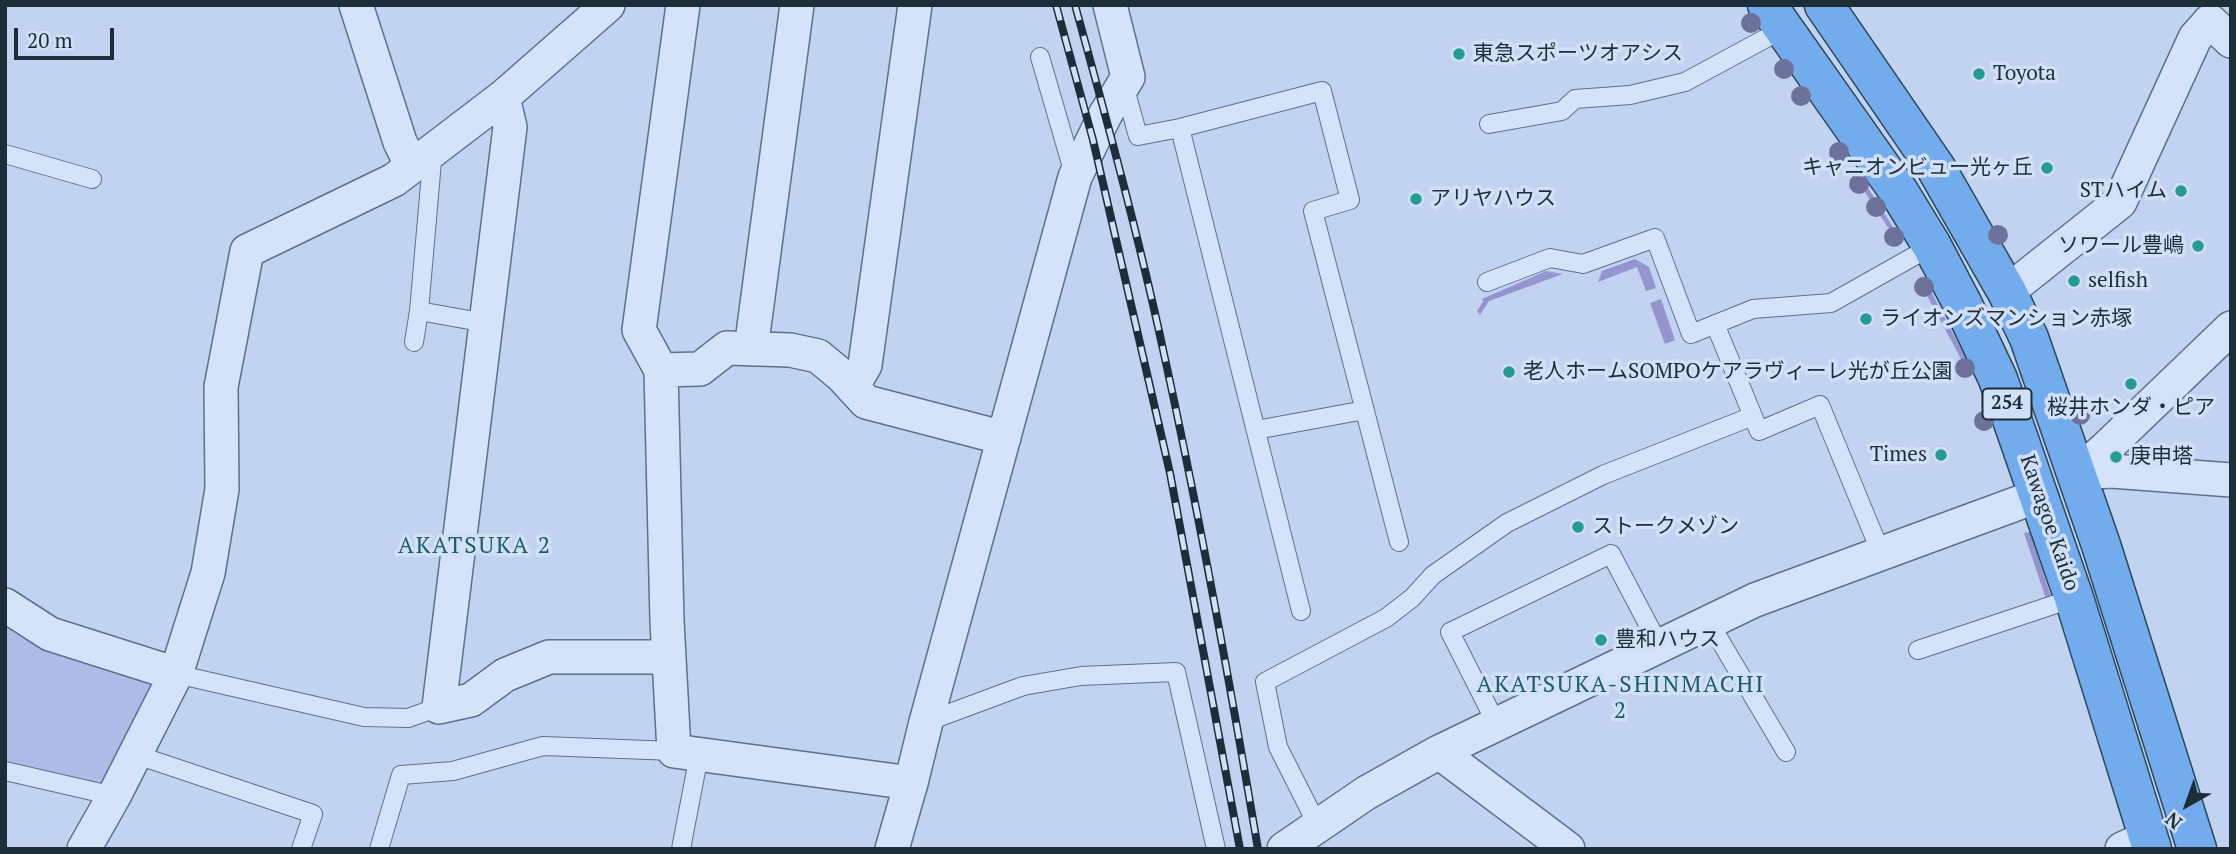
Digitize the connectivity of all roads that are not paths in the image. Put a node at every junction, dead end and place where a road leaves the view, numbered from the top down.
1 (356, 5) edge
2 (608, 5) edge
3 (683, 5) edge
4 (797, 5) edge
5 (915, 5) edge
6 (1110, 5) edge
7 (1824, 5) edge
8 (1775, 17) edge
9 (2231, 41) edge
10 (1040, 57) dead end
11 (1124, 85) junction
12 (503, 97) junction
13 (1489, 124) dead end
14 (1180, 128) junction
15 (5, 154) edge
16 (423, 158) junction
17 (1075, 177) junction
18 (92, 179) dead end
19 (1932, 246) junction
20 (1487, 282) dead end
21 (2007, 292) junction
22 (419, 311) junction
23 (486, 324) junction
24 (1715, 324) junction
25 (2231, 328) edge
26 (414, 342) dead end
27 (751, 349) junction
28 (662, 370) junction
29 (852, 387) junction
30 (1365, 410) junction
31 (1753, 416) junction
32 (1256, 430) junction
33 (1004, 438) junction
34 (2077, 473) junction
35 (2231, 480) edge
36 (2040, 495) junction
37 (1399, 542) dead end
38 (1881, 553) junction
39 (2074, 598) junction
40 (5, 605) edge
41 (1301, 611) dead end
42 (1709, 622) junction
43 (1659, 645) junction
44 (1918, 650) dead end
45 (669, 657) junction
46 (176, 674) junction
47 (439, 707) junction
48 (926, 722) junction
49 (1496, 723) junction
50 (1439, 752) junction
51 (1786, 752) dead end
52 (687, 753) junction
53 (134, 754) junction
54 (5, 771) edge
55 (911, 783) junction
56 (114, 796) junction
57 (1318, 825) junction
58 (2141, 845) edge
59 (1286, 848) edge
60 (83, 849) edge
61 (301, 849) edge
62 (379, 849) edge
63 (681, 849) edge
64 (892, 849) edge
65 (1216, 849) edge
66 (1568, 849) edge
67 (2197, 849) edge

1 - 16 street
2 - 12 street
3 - 28 street
4 - 27 street
5 - 29 street
6 - 11 street
7 - 21 highway, Kawagoe Kaido / 254
8 - 13 lane
8 - 19 highway, Kawagoe Kaido / 254
9 - 21 street
10 - 17 lane
11 - 14 lane
11 - 17 street
12 - 16 street
12 - 23 street
14 - 30 lane
14 - 32 lane
15 - 18 lane
16 - 22 lane
16 - 46 street
17 - 33 street
19 - 24 lane
19 - 36 highway, Kawagoe Kaido / 254
20 - 24 lane
21 - 34 highway, Kawagoe Kaido / 254
22 - 23 lane
22 - 26 lane
23 - 47 street
24 - 31 lane
25 - 34 street
27 - 28 street
27 - 29 street
28 - 45 street
29 - 33 street
30 - 32 lane
30 - 37 lane
31 - 38 lane
31 - 57 lane
32 - 41 lane
33 - 48 street
34 - 35 street
34 - 67 highway, Kawagoe Kaido / 254
36 - 38 street
36 - 39 highway, Kawagoe Kaido / 254
38 - 42 street
39 - 44 lane
39 - 58 highway, Kawagoe Kaido / 254
40 - 46 street
42 - 43 street
42 - 51 lane
43 - 49 street
43 - 49 lane
45 - 47 street
45 - 52 street
46 - 47 lane
46 - 53 street
48 - 55 street
48 - 65 lane
49 - 50 street
50 - 57 street
50 - 66 street
52 - 55 street
52 - 62 lane
52 - 63 lane
53 - 56 street
53 - 61 lane
54 - 56 lane
55 - 64 street
56 - 60 street
57 - 59 street

